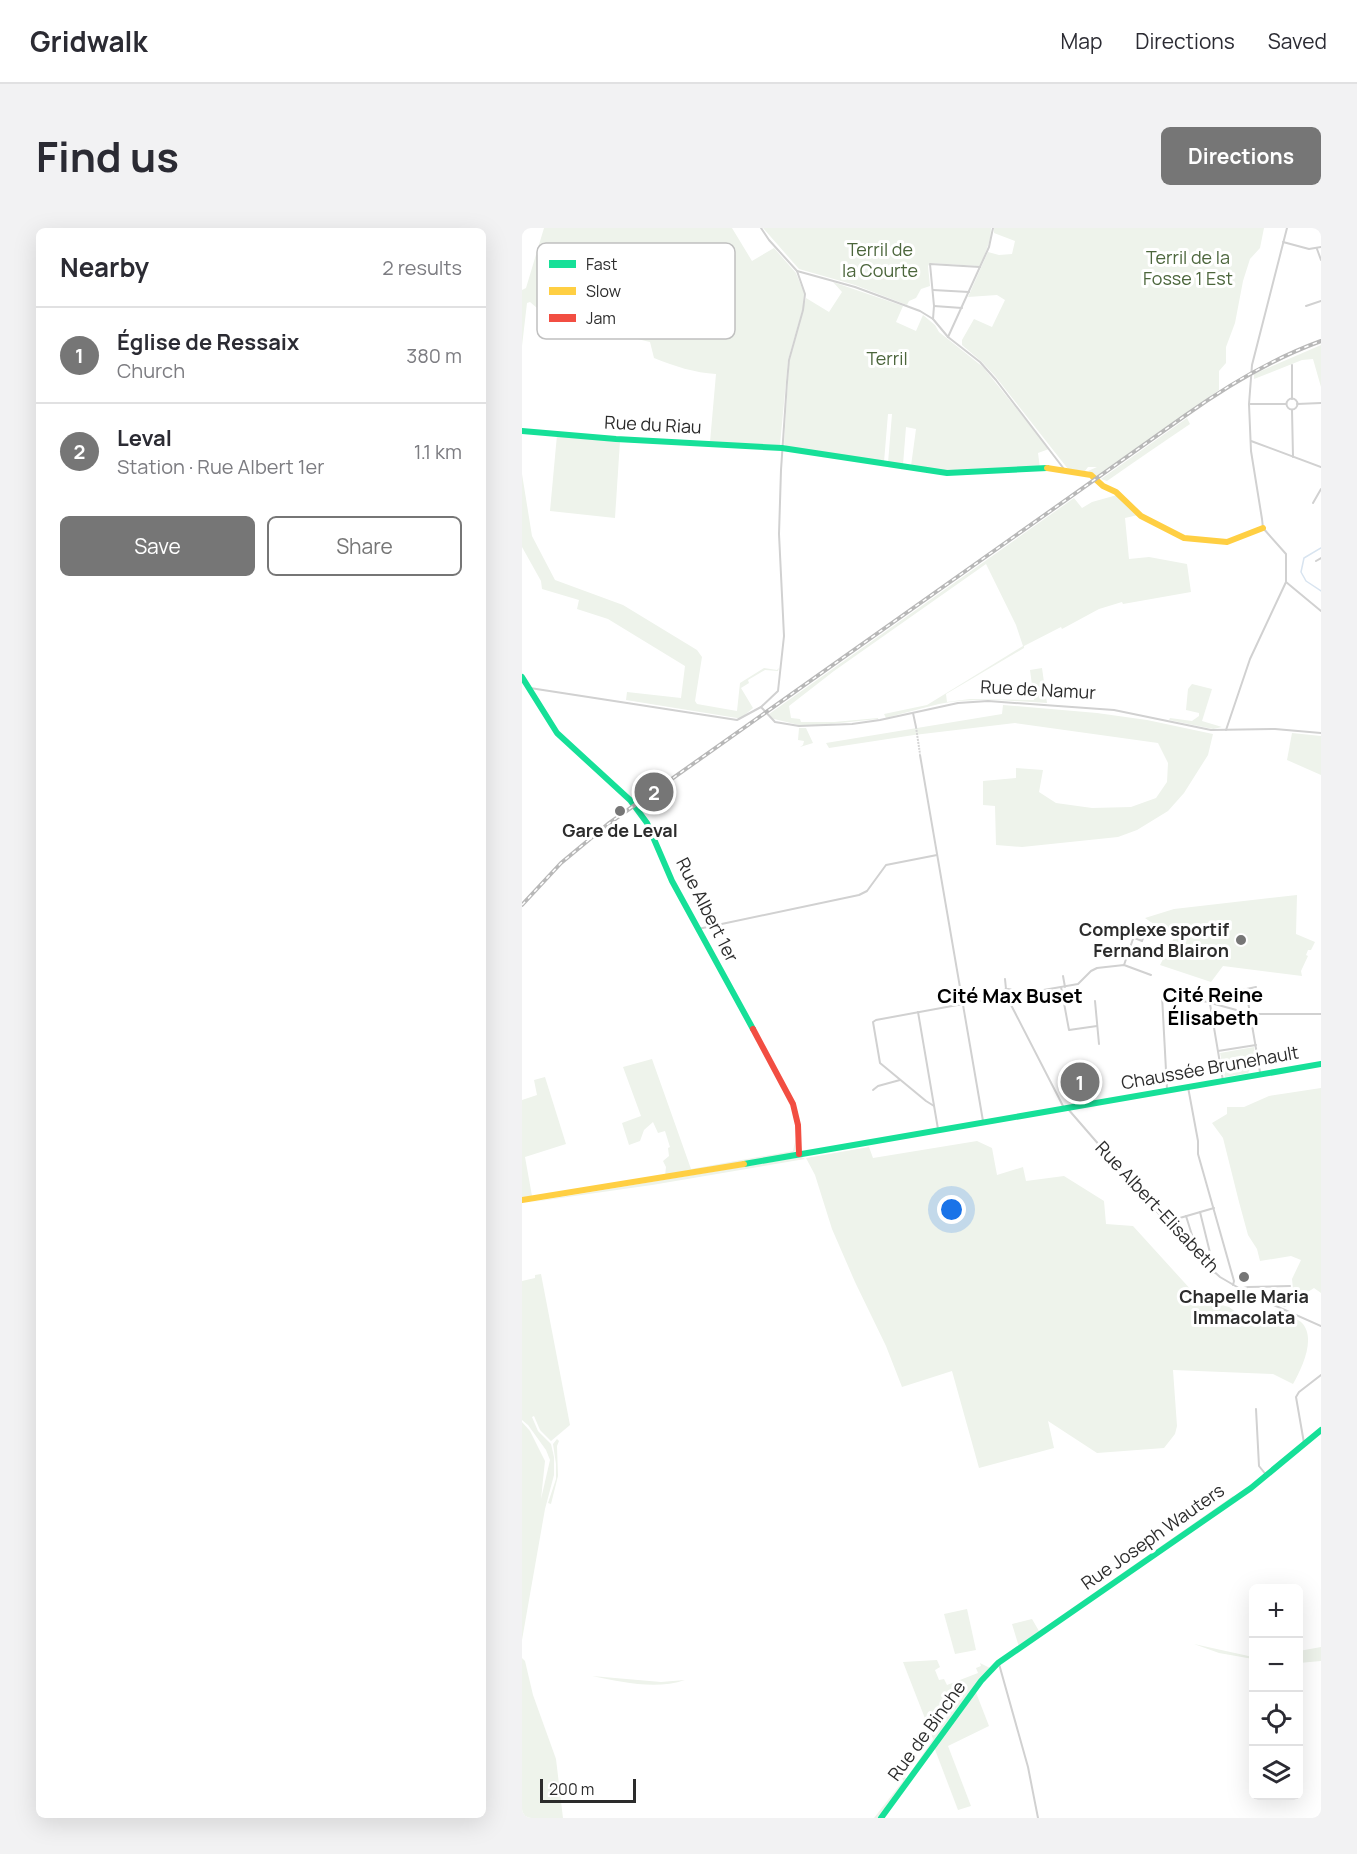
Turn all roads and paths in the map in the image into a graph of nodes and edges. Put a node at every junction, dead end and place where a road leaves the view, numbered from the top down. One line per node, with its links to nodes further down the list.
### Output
1 (761, 228): 9 (street)
2 (993, 228): 8 (street)
3 (1287, 228): 4 (street)
4 (1283, 242): 6 (street); 21 (street)
5 (1321, 247): 6 (street)
6 (1317, 249): 7 (street)
7 (1321, 260)
8 (980, 267): 10 (street); 11 (street)
9 (797, 271): 16 (street); 27 (street)
10 (932, 290): 11 (street); 13 (street)
11 (969, 292): 15 (street)
12 (1321, 302): 14 (street)
13 (934, 306): 15 (street); 16 (street)
14 (1306, 306)
15 (962, 308): 17 (street)
16 (933, 319): 17 (street)
17 (948, 337): 30 (street)
18 (1292, 365): 19 (street)
19 (1292, 399): 22 (street); 23 (street)
20 (1321, 403): 23 (street)
21 (1249, 404): 22 (street); 26 (street)
22 (1286, 404): 24 (street)
23 (1297, 404): 24 (street)
24 (1292, 410): 28 (street)
25 (522, 431): 27 (street, Rue du Riau)
26 (1250, 441): 28 (street); 33 (street)
27 (782, 448): 30 (street, Rue du Riau); 40 (street)
28 (1293, 457): 29 (street)
29 (1321, 467)
30 (1065, 470): 33 (street, Rue du Riau)
31 (1321, 489): 32 (street)
32 (1313, 503)
33 (1263, 528): 36 (street)
34 (1321, 558): 35 (street)
35 (1316, 561)
36 (1286, 582): 37 (street); 43 (street)
37 (1321, 611)
38 (522, 676): 39 (street, Rue Albert 1er)
39 (525, 687): 40 (street); 47 (street, Rue Albert 1er)
40 (761, 706): 41 (street, Rue de Namur)
41 (913, 713): 42 (street); 43 (street, Rue de Namur)
42 (916, 727)
43 (1226, 729): 44 (street, Rue de Namur)
44 (1321, 733)
45 (920, 755): 46 (street)
46 (937, 855): 47 (street); 65 (street)
47 (698, 929): 84 (street, Rue Albert 1er)
48 (1115, 930): 50 (street)
49 (1146, 930): 50 (street)
50 (1133, 938): 51 (street)
51 (1124, 965): 52 (street); 55 (street)
52 (1151, 975)
53 (1063, 976): 55 (street)
54 (1005, 979): 57 (street)
55 (1063, 987): 60 (street); 69 (street)
56 (1256, 987): 58 (street)
57 (1006, 989): 60 (street); 61 (street)
58 (1246, 990): 59 (street); 67 (street)
59 (1237, 991)
60 (1015, 995): 64 (street)
61 (1001, 997): 64 (street); 65 (street)
62 (1095, 1001): 69 (street)
63 (1210, 1002): 67 (street); 72 (street); 79 (street)
64 (1010, 1003): 81 (street, Rue Albert-Elisabeth)
65 (963, 1004): 66 (street); 82 (street)
66 (918, 1012): 75 (street); 80 (street)
67 (1251, 1014): 68 (street); 71 (street)
68 (1321, 1014)
69 (1097, 1026): 70 (street)
70 (1099, 1044)
71 (1256, 1045): 72 (street); 74 (street)
72 (1218, 1051): 76 (street)
73 (1321, 1064): 74 (street, Chaussée Brunehault)
74 (1261, 1074): 76 (street, Chaussée Brunehault)
75 (900, 1080): 78 (street); 80 (street)
76 (1223, 1081): 77 (street, Chaussée Brunehault)
77 (1188, 1087): 79 (street, Chaussée Brunehault); 86 (street)
78 (873, 1090)
79 (1167, 1090): 81 (street, Chaussée Brunehault)
80 (934, 1106): 83 (street)
81 (1066, 1108): 82 (street, Chaussée Brunehault); 89 (street, Rue Albert-Elisabeth)
82 (983, 1122): 83 (street, Chaussée Brunehault)
83 (938, 1130): 84 (street, Chaussée Brunehault)
84 (800, 1154): 85 (street, Chaussée Brunehault)
85 (522, 1200)
86 (1214, 1208): 87 (street); 92 (street)
87 (1200, 1212): 88 (street); 91 (street)
88 (1186, 1216): 89 (street); 90 (street)
89 (1166, 1222): 90 (street, Rue Albert-Elisabeth)
90 (1195, 1254): 91 (street, Rue Albert-Elisabeth)
91 (1215, 1273): 92 (street, Rue Albert-Elisabeth)
92 (1233, 1285): 94 (street, Rue Albert-Elisabeth)
93 (1290, 1286): 94 (street)
94 (1239, 1289): 95 (street, Rue Albert-Elisabeth)
95 (1321, 1326)
96 (1321, 1375): 99 (street)
97 (1256, 1409): 100 (street)
98 (1321, 1430): 99 (street, Rue Joseph Wauters)
99 (1304, 1444): 100 (street, Rue Joseph Wauters)
100 (1267, 1476): 101 (street, Rue Joseph Wauters)
101 (998, 1663): 102 (street, Rue de Binche); 103 (street)
102 (881, 1818)
103 (1038, 1818)

